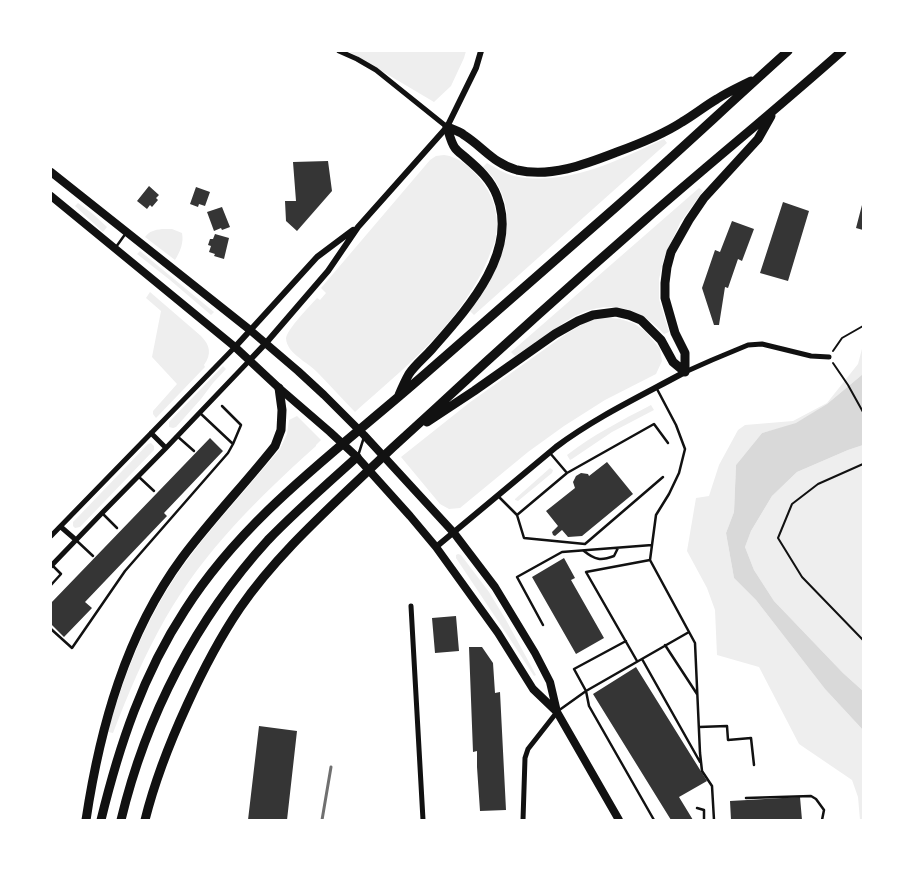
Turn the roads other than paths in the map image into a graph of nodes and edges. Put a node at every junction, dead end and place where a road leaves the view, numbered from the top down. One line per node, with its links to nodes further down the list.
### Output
1 (339, 51): 7 (street)
2 (481, 51): 7 (street)
3 (788, 51): 5 (highway)
4 (842, 51): 6 (highway)
5 (762, 75): 7 (highway); 21 (highway)
6 (774, 110): 18 (highway); 26 (highway)
7 (447, 127): 10 (street); 21 (highway)
8 (51, 172): 11 (main road)
9 (51, 196): 12 (main road)
10 (358, 226): 13 (street); 14 (street)
11 (127, 232): 12 (lane); 13 (main road)
12 (115, 248): 15 (main road)
13 (250, 330): 14 (main road); 15 (street)
14 (266, 343): 17 (street); 25 (main road)
15 (235, 347): 17 (main road); 24 (street)
16 (829, 357): 18 (street)
17 (249, 361): 19 (main road); 23 (street)
18 (685, 372): 20 (street); 26 (highway)
19 (279, 388): 33 (main road); 70 (highway)
20 (656, 388): 32 (street); 46 (lane)
21 (397, 398): 71 (highway)
22 (222, 406): 29 (lane)
23 (200, 413): 27 (street); 29 (lane)
24 (151, 433): 30 (street); 41 (street)
25 (364, 435): 33 (lane); 43 (main road)
26 (406, 435): 73 (highway)
27 (177, 436): 30 (street); 31 (lane)
28 (668, 443): 34 (lane)
29 (234, 444): 56 (lane)
30 (166, 448): 35 (street)
31 (194, 451)
32 (550, 452): 34 (lane); 38 (street)
33 (357, 457): 47 (main road); 72 (highway)
34 (567, 473): 40 (lane)
35 (138, 476): 37 (lane); 39 (street)
36 (663, 477): 40 (lane)
37 (154, 492)
38 (498, 496): 40 (lane); 43 (street)
39 (102, 513): 42 (lane); 45 (street)
40 (517, 515)
41 (61, 526): 44 (street); 45 (street)
42 (117, 528)
43 (454, 533): 47 (street); 64 (main road)
44 (51, 536)
45 (76, 540): 50 (lane); 52 (street)
46 (652, 545): 48 (lane); 51 (lane)
47 (436, 547): 64 (main road)
48 (618, 548): 49 (lane); 49 (lane)
49 (584, 551): 55 (lane)
50 (93, 556)
51 (650, 560): 57 (lane); 58 (lane)
52 (52, 566): 53 (lane)
53 (51, 585)
54 (411, 606): 74 (street)
55 (543, 625)
56 (51, 629)
57 (689, 632): 59 (lane); 63 (lane)
58 (626, 641): 61 (lane); 62 (lane)
59 (665, 645): 60 (lane); 63 (lane)
60 (642, 659): 61 (lane); 66 (lane)
61 (637, 661): 62 (lane)
62 (586, 690): 64 (lane); 77 (lane)
63 (698, 695): 65 (lane)
64 (558, 712): 75 (street); 76 (main road)
65 (699, 727): 66 (lane); 67 (lane)
66 (702, 764): 79 (lane)
67 (754, 765)
68 (746, 798): 80 (lane)
69 (697, 808): 78 (lane)
70 (86, 820)
71 (101, 820)
72 (121, 820)
73 (145, 820)
74 (423, 820)
75 (523, 820)
76 (619, 820)
77 (654, 820)
78 (704, 820)
79 (714, 820)
80 (822, 820)

